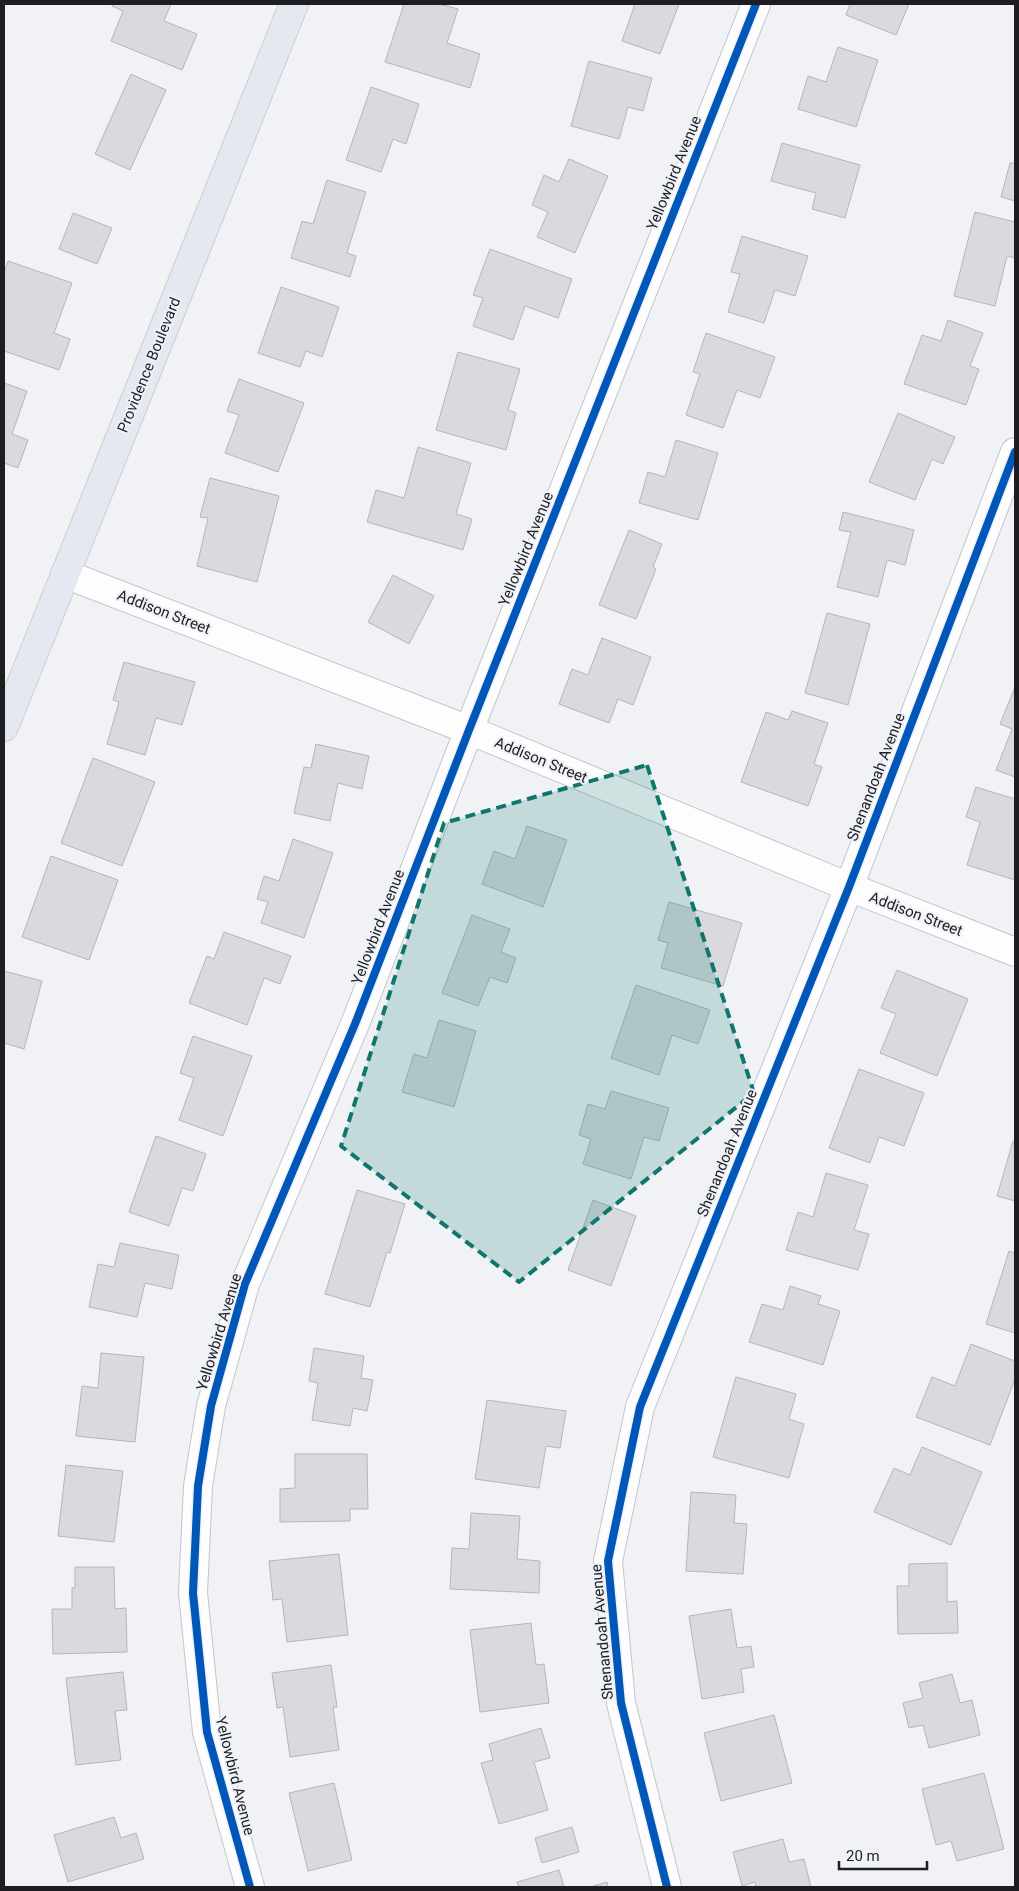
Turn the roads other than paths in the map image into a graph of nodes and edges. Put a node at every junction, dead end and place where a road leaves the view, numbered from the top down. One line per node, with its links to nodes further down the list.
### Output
1 (294, 4): 4 (main road, Providence Boulevard)
2 (756, 4): 6 (street, Yellowbird Avenue)
3 (1015, 452): 7 (street, Shenandoah Avenue)
4 (65, 574): 5 (main road, Providence Boulevard); 6 (street, Addison Street)
5 (4, 727)
6 (469, 730): 7 (street, Addison Street); 9 (street, Yellowbird Avenue)
7 (849, 888): 8 (street, Addison Street); 10 (street, Shenandoah Avenue)
8 (1015, 952)
9 (250, 1887)
10 (667, 1887)

